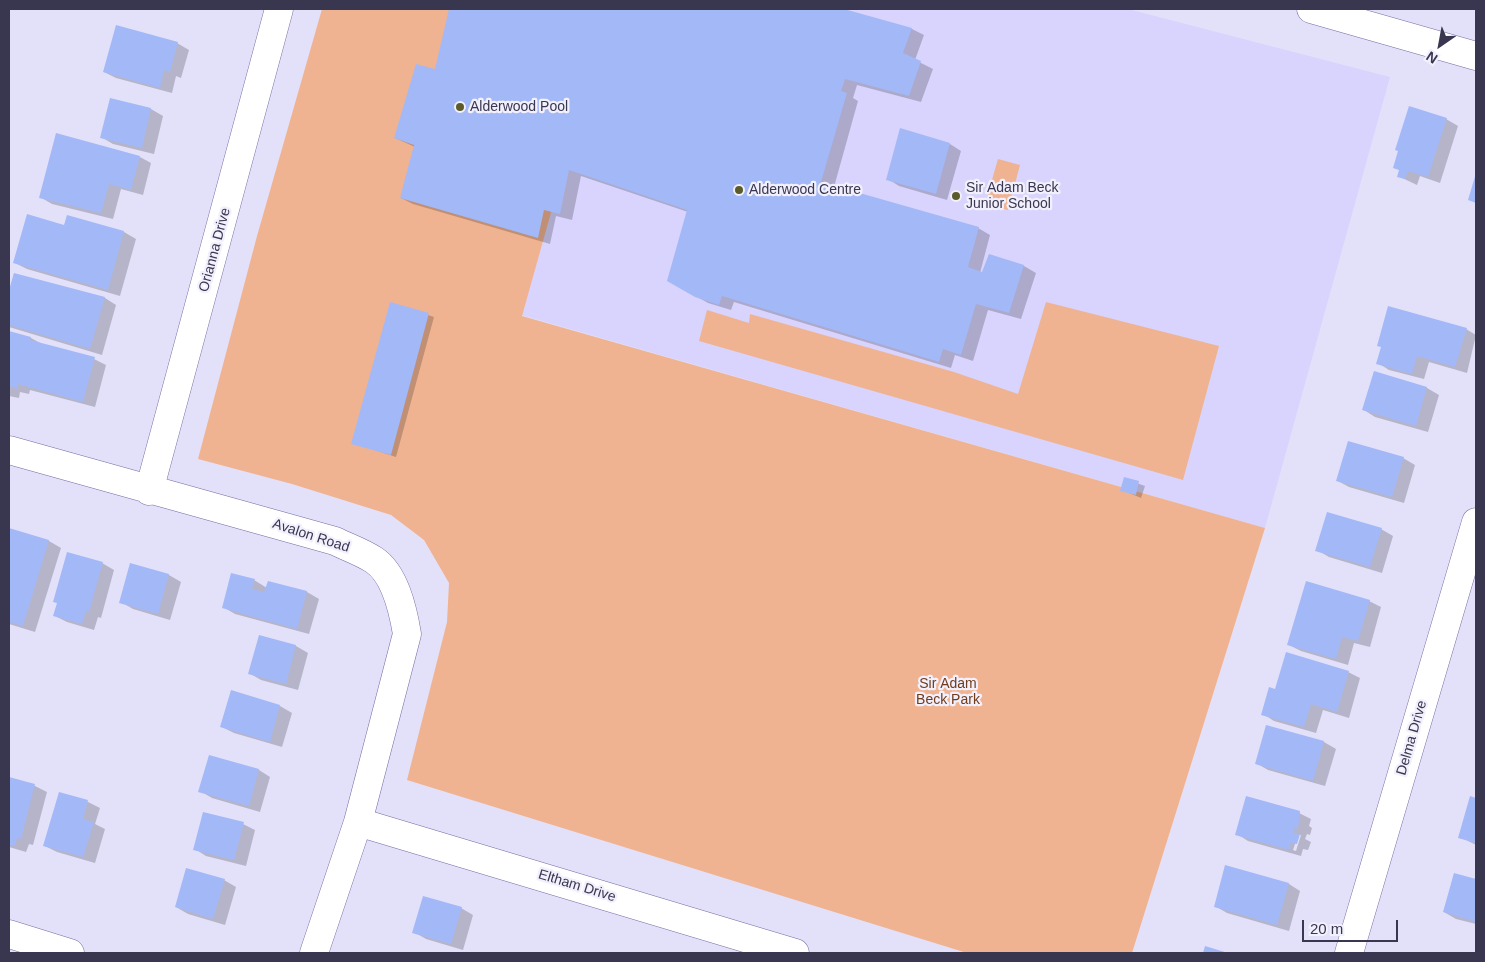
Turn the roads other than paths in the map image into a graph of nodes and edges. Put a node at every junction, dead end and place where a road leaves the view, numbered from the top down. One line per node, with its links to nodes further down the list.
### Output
1 (279, 9): 5 (street, Orianna Drive)
2 (1310, 9): 3 (street)
3 (1476, 56)
4 (9, 450): 5 (street, Avalon Road)
5 (149, 491): 7 (street, Avalon Road)
6 (1476, 522): 12 (street, Delma Drive)
7 (358, 822): 10 (street, Avalon Road); 11 (street, Eltham Drive)
8 (9, 934): 9 (street)
9 (70, 953)
10 (314, 953)
11 (790, 953)
12 (1349, 953)

